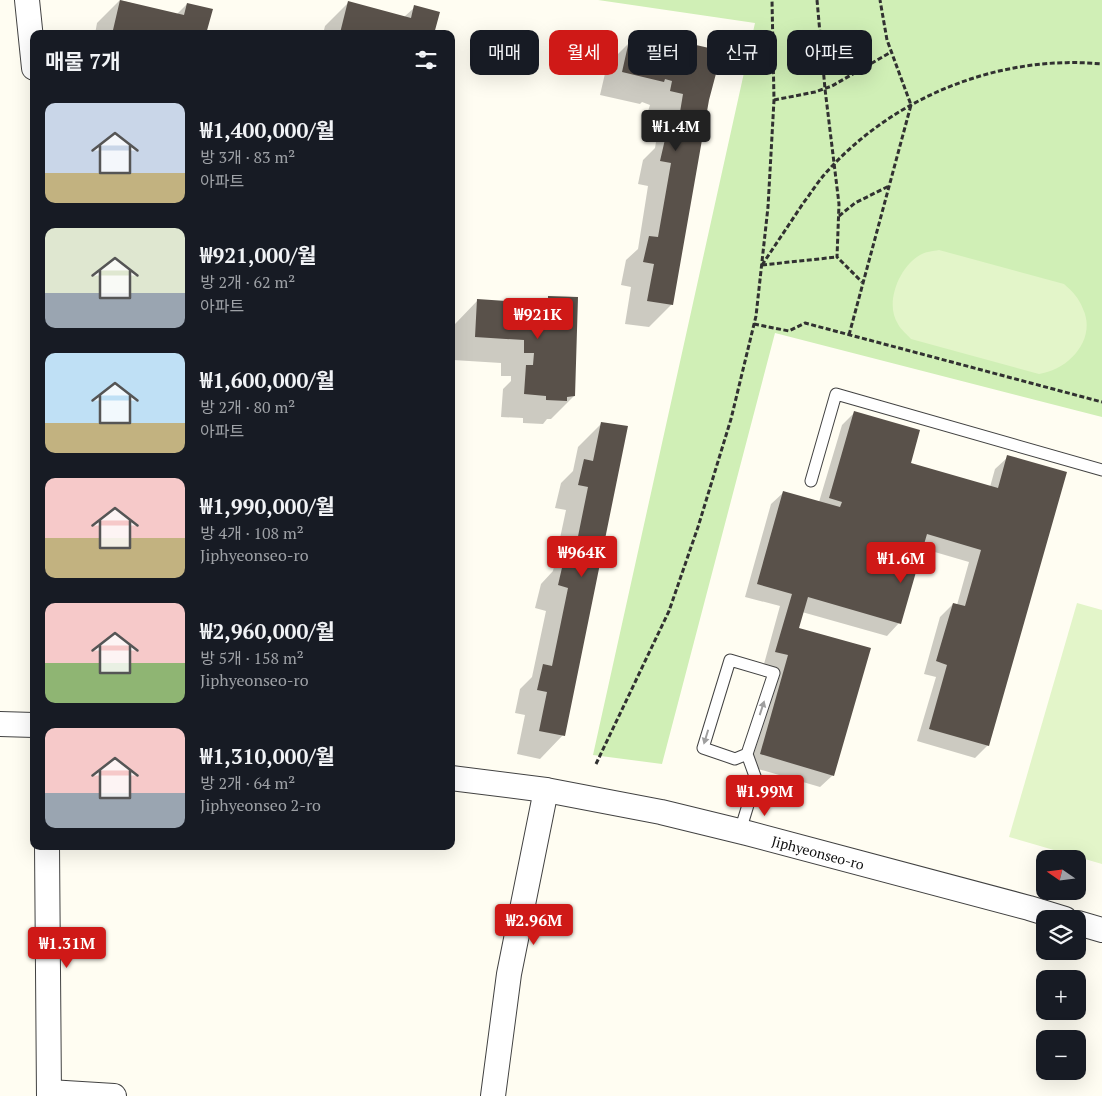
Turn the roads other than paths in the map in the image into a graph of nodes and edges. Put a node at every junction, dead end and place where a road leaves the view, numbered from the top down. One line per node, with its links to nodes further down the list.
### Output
1 (28, 0): 2 (street)
2 (31, 30)
3 (1102, 470): 4 (lane)
4 (811, 481)
5 (0, 724): 6 (street)
6 (30, 725)
7 (747, 754): 7 (lane, one-way to 7); 10 (lane)
8 (455, 779): 9 (street, Jiphyeonseo-ro)
9 (546, 790): 10 (street, Jiphyeonseo-ro); 17 (street)
10 (740, 831): 12 (street, Jiphyeonseo-ro)
11 (47, 850): 15 (street)
12 (1036, 910)
13 (1086, 925): 14 (street)
14 (1102, 930)
15 (49, 1094): 16 (street)
16 (114, 1096)
17 (493, 1096)

